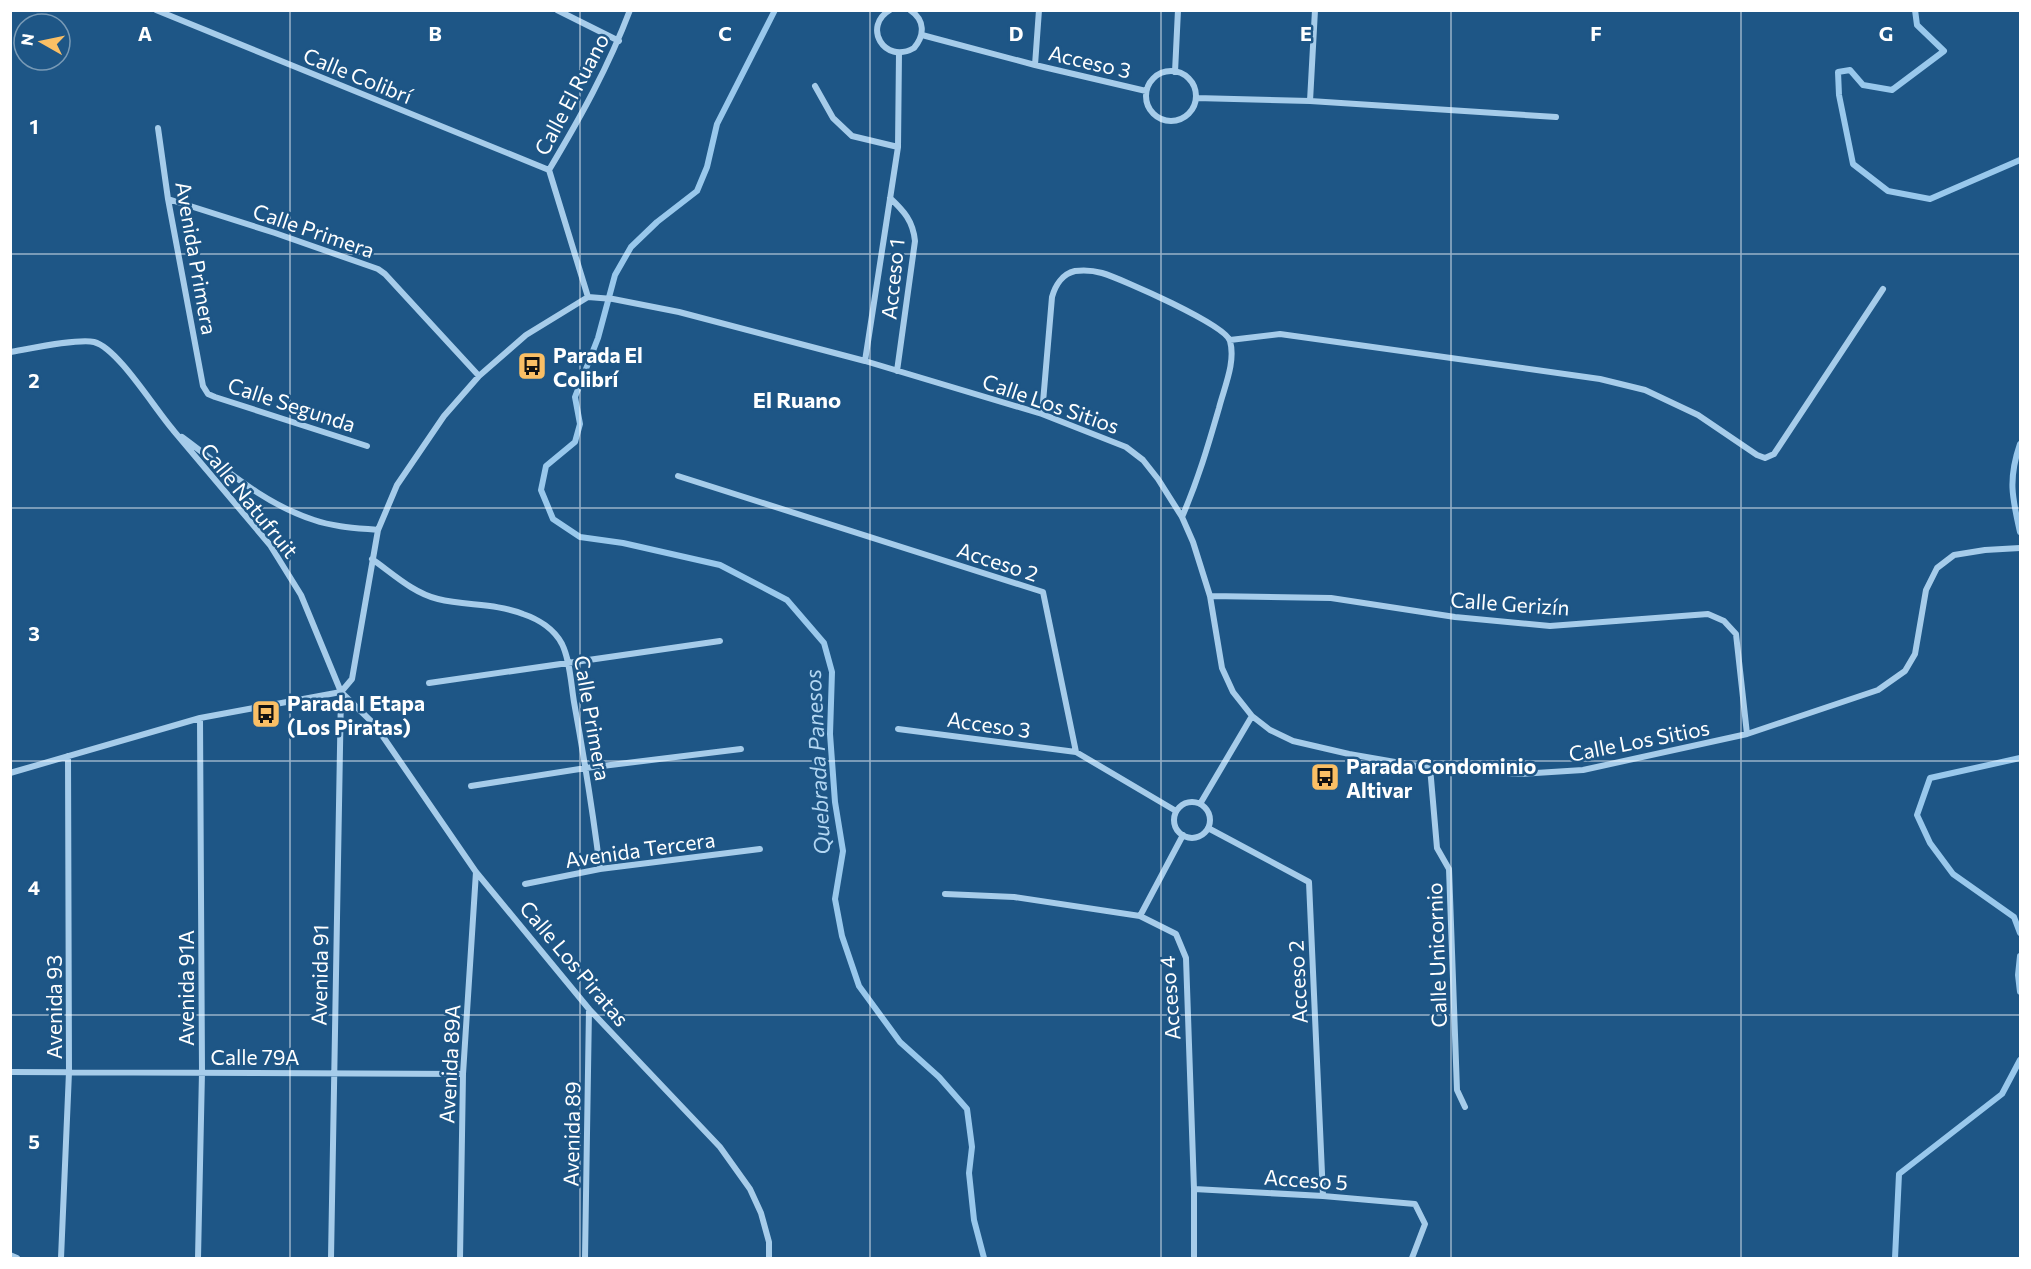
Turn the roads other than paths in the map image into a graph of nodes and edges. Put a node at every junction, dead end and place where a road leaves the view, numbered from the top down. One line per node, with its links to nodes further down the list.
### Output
1 (156, 10): 21 (street, Calle Colibrí)
2 (557, 10): 10 (street)
3 (630, 10): 10 (street, Calle El Ruano)
4 (890, 10): 11 (street)
5 (910, 10): 9 (street)
6 (1039, 10): 12 (street)
7 (1178, 10): 13 (street)
8 (1315, 10): 17 (street)
9 (922, 35): 11 (street); 12 (street, Acceso 3)
10 (619, 41): 21 (street, Calle El Ruano)
11 (899, 53): 20 (street, Acceso 1)
12 (1035, 65): 15 (street, Acceso 3)
13 (1175, 72): 15 (street); 16 (street)
14 (815, 86): 20 (street)
15 (1146, 91): 16 (street)
16 (1196, 98): 17 (street)
17 (1310, 101): 18 (street)
18 (1556, 117)
19 (158, 128): 23 (street, Avenida Primera)
20 (898, 147): 22 (street, Acceso 1)
21 (549, 170): 25 (street, Calle El Ruano)
22 (890, 198): 28 (street, Acceso 1); 29 (street, Acceso 1)
23 (168, 199): 30 (street, Calle Primera); 31 (street, Avenida Primera)
24 (1883, 289): 26 (street)
25 (588, 297): 28 (street, Calle Los Sitios); 30 (street)
26 (1230, 340): 32 (street); 36 (street)
27 (10, 352): 33 (street)
28 (866, 362): 29 (street, Calle Los Sitios)
29 (897, 371): 32 (street, Calle Los Sitios)
30 (479, 376): 37 (street)
31 (208, 393): 34 (street, Calle Segunda)
32 (1042, 414): 36 (street, Calle Los Sitios)
33 (173, 430): 37 (street); 44 (street, Calle Natufruit)
34 (367, 446)
35 (678, 476): 50 (street, Acceso 2)
36 (1182, 517): 40 (street, Calle Los Sitios)
37 (378, 530): 39 (street)
38 (2020, 548): 48 (street, Calle Los Sitios)
39 (372, 559): 42 (street, Calle Primera); 44 (street)
40 (1210, 596): 45 (street, Calle Los Sitios); 48 (street, Calle Gerizín)
41 (720, 642): 42 (street)
42 (567, 663): 43 (street); 53 (street, Calle Primera)
43 (429, 683)
44 (341, 692): 46 (street); 62 (street, Calle Los Piratas); 70 (street, Avenida 91)
45 (1252, 716): 52 (street, Calle Los Sitios); 56 (street)
46 (200, 718): 51 (street); 69 (street, Avenida 91A)
47 (898, 729): 50 (street, Acceso 3)
48 (1747, 734): 52 (street, Calle Los Sitios)
49 (741, 749): 53 (street)
50 (1076, 752): 57 (street)
51 (68, 756): 54 (street); 68 (street, Avenida 93)
52 (1430, 767): 72 (street, Calle Unicornio)
53 (586, 768): 55 (street); 61 (street, Calle Primera)
54 (10, 773)
55 (471, 786)
56 (1200, 804): 57 (street); 58 (street)
57 (1176, 811): 59 (street)
58 (1208, 828): 59 (street); 74 (street, Acceso 2)
59 (1183, 835): 65 (street)
60 (760, 849): 61 (street, Avenida Tercera)
61 (600, 869): 63 (street, Avenida Tercera)
62 (476, 872): 66 (street, Calle Los Piratas); 71 (street, Avenida 89A)
63 (525, 884)
64 (945, 894): 65 (street, Acceso 4)
65 (1140, 916): 73 (street, Acceso 4)
66 (590, 1009): 81 (street, Avenida 89); 82 (street, Calle Los Piratas)
67 (10, 1072): 68 (street, Calle 79A)
68 (69, 1072): 69 (street, Calle 79A); 77 (street, Avenida 93)
69 (202, 1072): 70 (street, Calle 79A); 78 (street, Avenida 91A)
70 (333, 1073): 71 (street, Calle 79A); 79 (street, Avenida 91)
71 (463, 1074): 80 (street, Avenida 89A)
72 (1465, 1107)
73 (1194, 1189): 74 (street, Acceso 5); 83 (street, Acceso 4)
74 (1323, 1196): 84 (street, Acceso 5)
75 (10, 1255): 76 (street)
76 (17, 1258)
77 (61, 1258)
78 (198, 1258)
79 (331, 1258)
80 (460, 1258)
81 (585, 1258)
82 (769, 1258)
83 (1194, 1258)
84 (1412, 1258)

